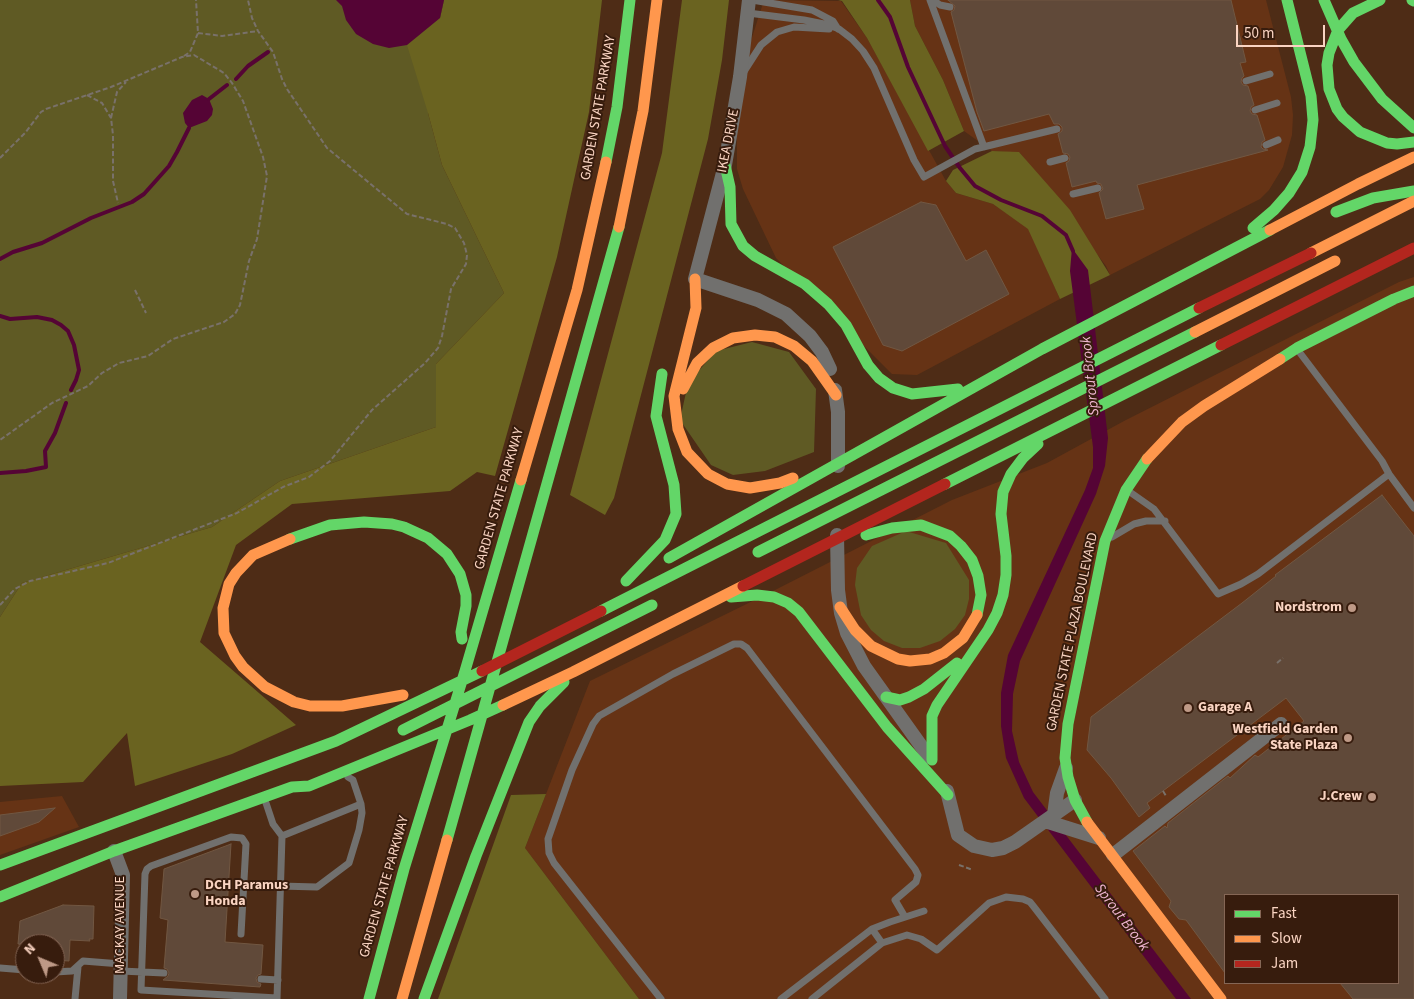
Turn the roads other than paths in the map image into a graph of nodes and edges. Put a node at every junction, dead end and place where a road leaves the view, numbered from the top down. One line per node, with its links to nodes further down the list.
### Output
1 (630, 0): 59 (main road, GARDEN STATE PARKWAY)
2 (657, 0): 101 (main road)
3 (932, 0): 8 (lane); 20 (lane)
4 (1287, 0): 34 (main road)
5 (1380, 0): 18 (main road)
6 (750, 4): 9 (lane); 9 (lane); 11 (street, IKEA DRIVE)
7 (1326, 4): 15 (main road)
8 (950, 7)
9 (839, 29): 11 (lane); 20 (lane)
10 (1270, 74): 12 (lane)
11 (740, 77): 24 (street, IKEA DRIVE)
12 (1246, 81)
13 (1277, 103): 14 (lane)
14 (1255, 110)
15 (1414, 128)
16 (1057, 129): 20 (lane)
17 (1278, 140): 19 (lane)
18 (1414, 142)
19 (1266, 145)
20 (984, 148)
21 (1414, 157): 34 (main road)
22 (1065, 158): 23 (lane)
23 (1050, 162)
24 (725, 166): 33 (street, IKEA DRIVE); 40 (main road)
25 (1098, 188): 27 (lane)
26 (1414, 191): 29 (main road)
27 (1073, 194)
28 (1414, 201): 45 (main road)
29 (1323, 219)
30 (1414, 248): 37 (main road)
31 (1342, 257): 53 (main road)
32 (1414, 260): 37 (main road)
33 (695, 279): 36 (main road); 41 (street); 43 (main road)
34 (1156, 290): 40 (main road)
35 (1414, 291): 38 (main road, GARDEN STATE PLAZA BOULEVARD)
36 (686, 295)
37 (1317, 298): 44 (main road)
38 (1297, 348): 47 (lane); 48 (main road, GARDEN STATE PLAZA BOULEVARD)
39 (665, 364): 46 (main road)
40 (970, 388): 46 (main road)
41 (836, 395): 43 (main road); 56 (street)
42 (994, 399): 45 (main road)
43 (676, 418): 46 (main road)
44 (1057, 428): 52 (main road); 58 (main road)
45 (954, 432): 64 (main road)
46 (857, 453)
47 (1388, 474): 49 (lane); 50 (lane)
48 (1126, 490): 50 (lane); 51 (main road, GARDEN STATE PLAZA BOULEVARD)
49 (1414, 508)
50 (1165, 521): 51 (lane)
51 (1105, 541): 66 (main road, GARDEN STATE PLAZA BOULEVARD)
52 (819, 547): 54 (main road); 56 (main road)
53 (749, 557)
54 (722, 598): 60 (main road); 70 (main road)
55 (660, 601): 63 (main road)
56 (840, 606): 61 (street)
57 (514, 639): 59 (main road)
58 (974, 650): 61 (main road); 65 (main road)
59 (460, 670): 64 (main road); 100 (main road, GARDEN STATE PARKWAY)
60 (574, 672): 67 (main road); 102 (main road)
61 (886, 697): 65 (street)
62 (1281, 724): 78 (street)
63 (396, 733)
64 (288, 758): 79 (main road)
65 (932, 760): 70 (street)
66 (1066, 768): 72 (main road, GARDEN STATE PLAZA BOULEVARD); 74 (street)
67 (342, 773): 69 (main road); 73 (lane)
68 (303, 775): 69 (main road)
69 (292, 787): 71 (main road)
70 (948, 794): 74 (street)
71 (264, 797): 75 (lane); 77 (main road)
72 (1075, 800): 74 (street); 76 (main road, GARDEN STATE PLAZA BOULEVARD)
73 (361, 804): 75 (lane); 81 (lane)
74 (1050, 818): 76 (street)
75 (282, 836): 81 (lane)
76 (1100, 839): 78 (main road, GARDEN STATE PLAZA BOULEVARD)
77 (114, 851): 82 (main road); 90 (street, MACKAY AVENUE)
78 (1112, 855): 107 (main road, GARDEN STATE PLAZA BOULEVARD)
79 (0, 865)
80 (243, 885): 81 (lane); 86 (lane); 93 (lane)
81 (282, 886): 96 (lane)
82 (0, 897)
83 (924, 912): 84 (lane)
84 (905, 917): 85 (lane); 103 (lane)
85 (872, 929): 87 (lane); 104 (lane)
86 (241, 934)
87 (882, 943): 105 (lane); 106 (lane)
88 (78, 966): 90 (lane); 92 (lane); 98 (lane)
89 (0, 968): 91 (lane)
90 (121, 968): 93 (lane); 99 (street, MACKAY AVENUE)
91 (15, 969)
92 (65, 971)
93 (141, 971): 94 (lane); 97 (lane)
94 (164, 973)
95 (261, 979): 96 (lane)
96 (278, 980): 97 (lane)
97 (277, 998)
98 (75, 999)
99 (120, 999)
100 (369, 999)
101 (402, 999)
102 (424, 999)
103 (661, 999)
104 (781, 999)
105 (812, 999)
106 (1104, 999)
107 (1221, 999)

